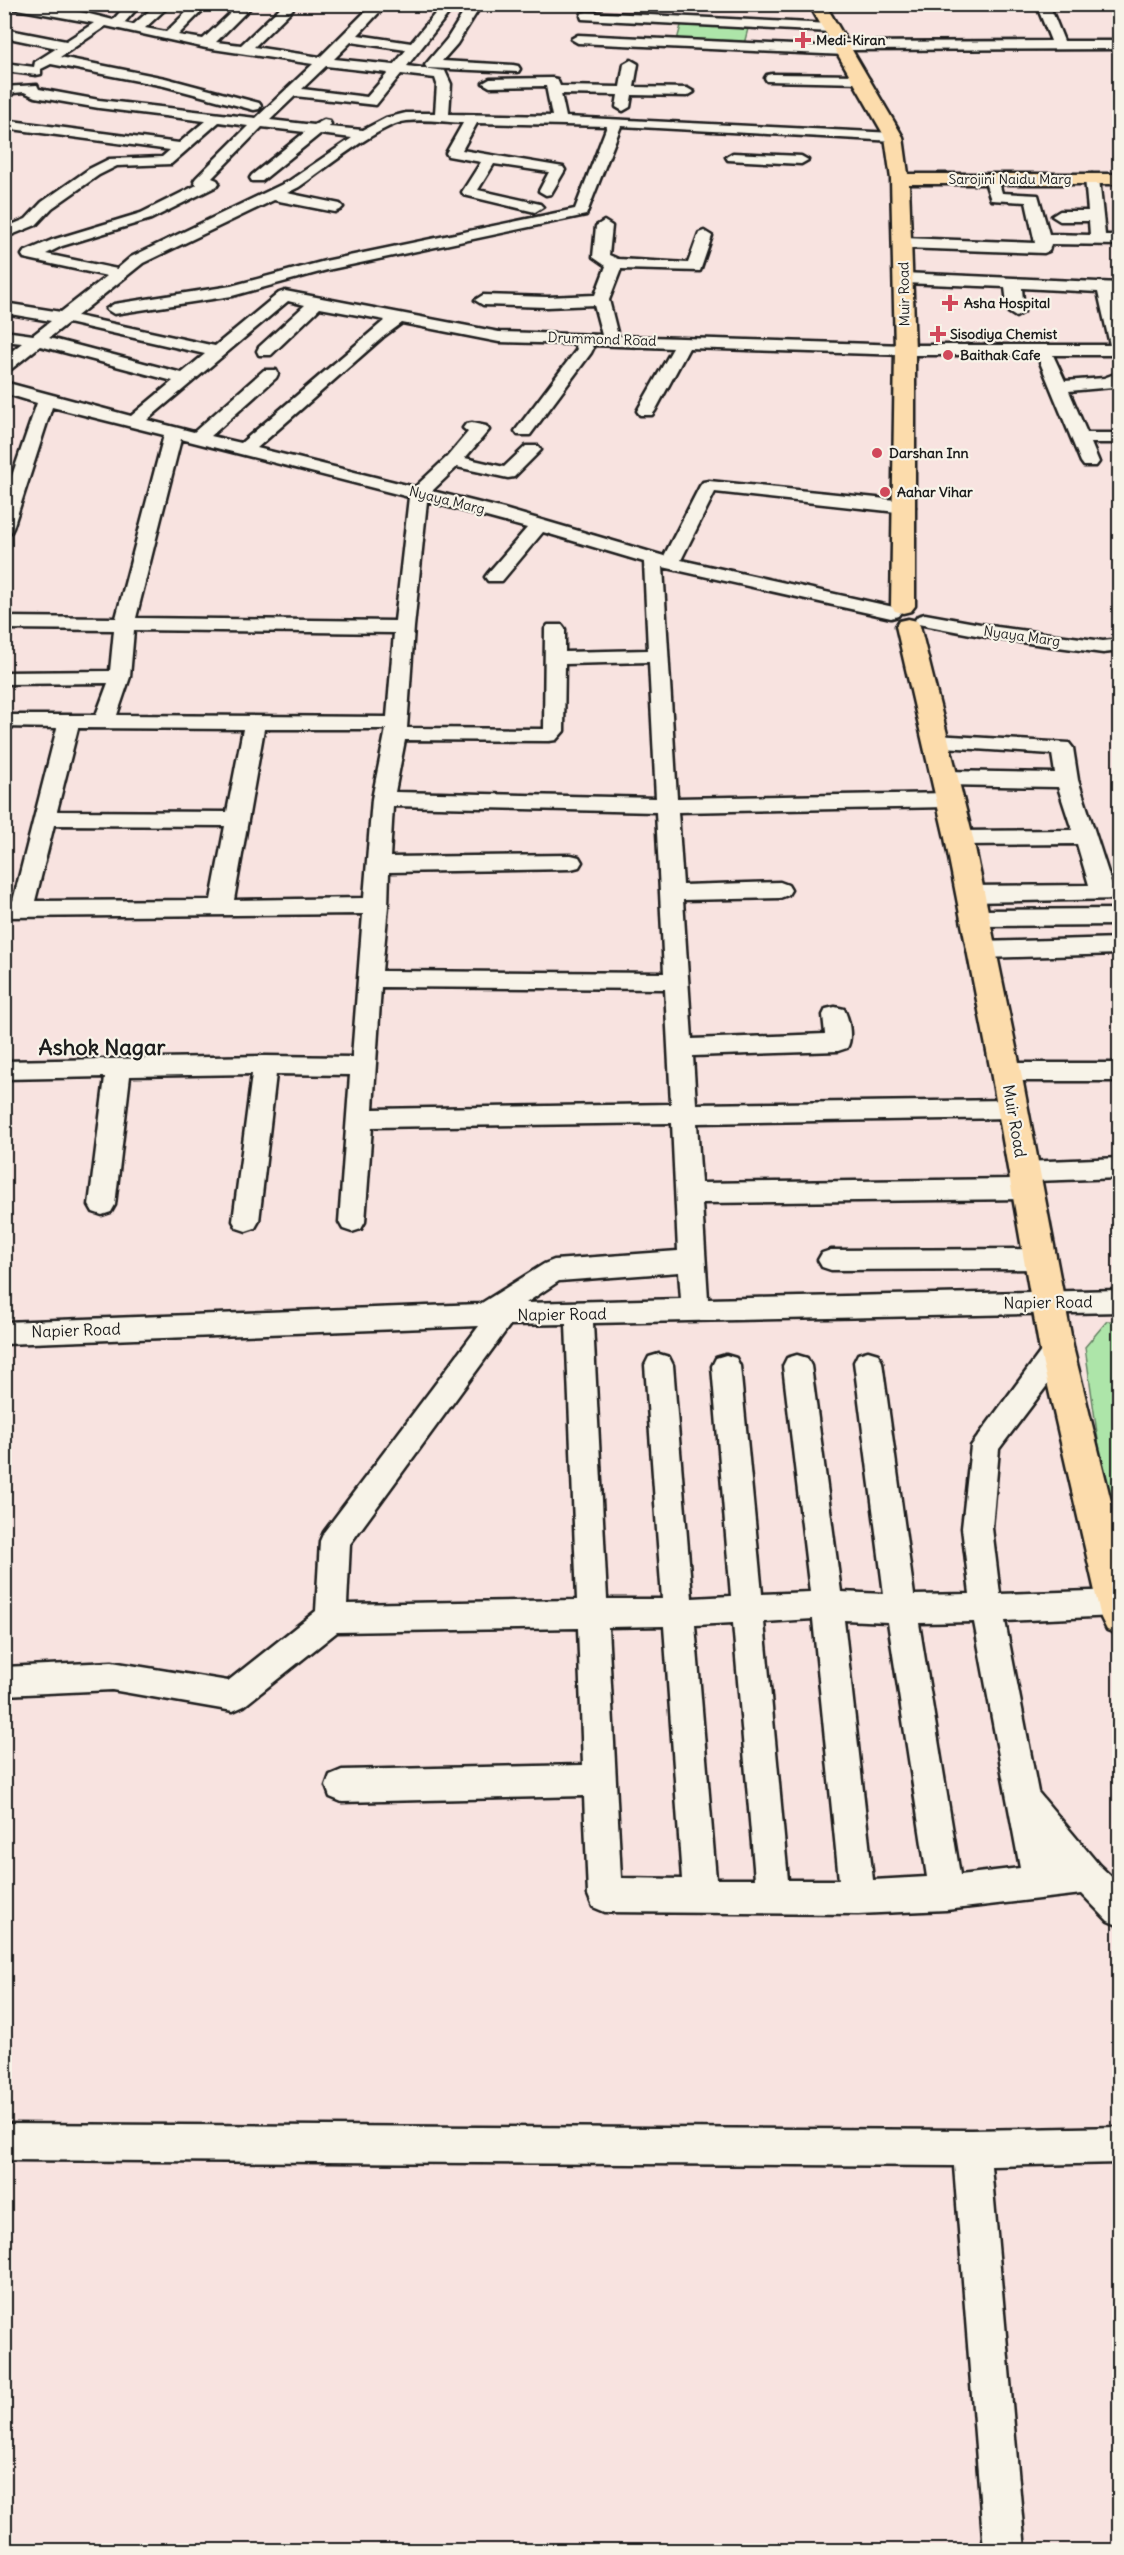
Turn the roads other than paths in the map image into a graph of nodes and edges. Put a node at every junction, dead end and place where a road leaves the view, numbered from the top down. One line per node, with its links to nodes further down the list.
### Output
1 (11, 4): 14 (street)
2 (92, 4): 17 (street)
3 (135, 4): 19 (street)
4 (165, 4): 24 (street)
5 (203, 4): 26 (street)
6 (248, 4): 31 (street)
7 (292, 4): 38 (street)
8 (363, 4): 41 (street)
9 (381, 4): 20 (street)
10 (450, 4): 36 (street)
11 (476, 4): 48 (street)
12 (817, 4): 23 (main road, Muir Road)
13 (1042, 4): 32 (street)
14 (39, 7): 17 (street)
15 (612, 11): 16 (street); 18 (street); 29 (street)
16 (675, 11): 21 (street); 30 (street)
17 (84, 16): 19 (street)
18 (587, 16)
19 (110, 23): 24 (street); 34 (street)
20 (363, 23): 22 (street); 27 (street)
21 (755, 25): 23 (street); 35 (street)
22 (384, 26)
23 (831, 28): 37 (main road, Muir Road)
24 (135, 30): 26 (street)
25 (4, 33): 34 (street)
26 (169, 36): 31 (street)
27 (350, 38): 36 (street); 42 (street)
28 (579, 39): 29 (street)
29 (601, 41): 30 (street)
30 (669, 43): 35 (street)
31 (206, 44): 38 (street)
32 (1059, 45): 33 (street); 37 (street)
33 (1119, 45)
34 (69, 46): 40 (street)
35 (751, 47): 37 (street)
36 (416, 48): 45 (street)
37 (844, 48): 51 (main road, Muir Road)
38 (244, 51): 41 (street)
39 (509, 54): 48 (street)
40 (48, 59): 46 (street); 64 (street)
41 (306, 59): 42 (street); 47 (street)
42 (324, 62): 45 (street); 56 (street)
43 (631, 64): 55 (street)
44 (4, 67): 46 (street)
45 (397, 70): 59 (street); 60 (street)
46 (36, 71): 53 (street)
47 (288, 75)
48 (515, 76): 52 (street); 54 (street)
49 (688, 76): 57 (street)
50 (772, 78): 51 (street)
51 (862, 79): 72 (main road, Muir Road)
52 (475, 83)
53 (32, 88): 58 (street); 61 (street)
54 (554, 90): 55 (street); 63 (street)
55 (626, 90): 57 (street); 65 (street)
56 (292, 92): 59 (street); 67 (street)
57 (687, 92): 68 (street)
58 (5, 94)
59 (352, 100): 70 (street)
60 (442, 117): 62 (street); 71 (street)
61 (216, 118): 64 (street); 73 (street)
62 (473, 118): 63 (street); 77 (street)
63 (560, 120): 65 (street)
64 (237, 122): 67 (street)
65 (617, 123): 68 (street); 106 (street)
66 (4, 124): 73 (street)
67 (260, 124): 70 (street); 98 (street)
68 (693, 127): 69 (street)
69 (769, 130): 72 (street); 75 (street)
70 (317, 131): 71 (street); 79 (street)
71 (365, 135): 85 (street)
72 (894, 136): 81 (main road, Muir Road)
73 (182, 148): 91 (street)
74 (733, 157): 75 (street)
75 (764, 159): 76 (street); 78 (street)
76 (801, 160)
77 (489, 161): 84 (street); 87 (street)
78 (762, 175)
79 (257, 178)
80 (1092, 178): 82 (main road, Sarojini Naidu Marg); 83 (main road, Sarojini Naidu Marg); 89 (street)
81 (900, 179): 82 (main road, Sarojini Naidu Marg); 96 (main road, Muir Road)
82 (991, 179): 93 (street)
83 (1119, 179)
84 (546, 191)
85 (273, 195): 86 (street); 98 (street)
86 (335, 207)
87 (535, 207)
88 (1060, 216): 89 (street)
89 (1096, 216): 94 (street)
90 (604, 226): 97 (street)
91 (4, 234)
92 (704, 236): 97 (street)
93 (1042, 239): 94 (street); 96 (street)
94 (1098, 239): 95 (street)
95 (1119, 240)
96 (903, 243): 99 (main road, Muir Road)
97 (615, 264): 103 (street)
98 (120, 274): 108 (street)
99 (903, 278): 100 (street); 115 (main road, Muir Road)
100 (1013, 283): 101 (street); 107 (street)
101 (1112, 288): 118 (street)
102 (483, 300): 103 (street)
103 (601, 300): 112 (street)
104 (317, 302): 109 (street, Drummond Road); 117 (street); 119 (street, Drummond Road)
105 (4, 308): 108 (street)
106 (114, 309)
107 (1016, 312)
108 (65, 318): 113 (street); 119 (street)
109 (399, 318): 111 (street, Drummond Road); 137 (street)
110 (4, 336): 113 (street)
111 (582, 338): 112 (street, Drummond Road); 131 (street)
112 (611, 339): 114 (street, Drummond Road)
113 (37, 340): 120 (street); 123 (street)
114 (684, 342): 115 (street, Drummond Road); 127 (street)
115 (905, 350): 116 (street, Drummond Road); 144 (main road, Muir Road)
116 (1043, 350): 118 (street, Drummond Road); 125 (street)
117 (265, 351)
118 (1119, 351)
119 (219, 352): 123 (street, Drummond Road)
120 (4, 366)
121 (270, 374): 134 (street)
122 (1119, 377): 125 (street)
123 (184, 380): 129 (street, Drummond Road)
124 (4, 387): 126 (street, Nyaya Marg)
125 (1059, 387): 135 (street)
126 (46, 400): 128 (street, Nyaya Marg); 133 (street)
127 (646, 411)
128 (102, 414): 129 (street, Nyaya Marg); 133 (street)
129 (134, 422): 132 (street, Nyaya Marg)
130 (472, 428): 139 (street)
131 (524, 431)
132 (174, 432): 134 (street, Nyaya Marg); 151 (street)
133 (35, 435): 142 (street)
134 (198, 438): 137 (street, Nyaya Marg)
135 (1080, 438): 136 (street); 140 (street)
136 (1119, 438)
137 (244, 450): 143 (street, Nyaya Marg)
138 (532, 450): 139 (street)
139 (453, 461): 143 (street)
140 (1090, 462)
141 (4, 467): 142 (street)
142 (25, 467): 146 (street)
143 (419, 493): 145 (street, Nyaya Marg); 152 (street)
144 (906, 507): 147 (street); 149 (main road, Muir Road)
145 (539, 525): 147 (street, Nyaya Marg); 148 (street)
146 (4, 528)
147 (662, 561): 149 (street, Nyaya Marg); 155 (street)
148 (495, 577)
149 (907, 616): 154 (street, Nyaya Marg); 164 (main road, Muir Road)
150 (4, 623): 151 (street)
151 (125, 623): 152 (street); 157 (street)
152 (404, 627): 163 (street)
153 (555, 629): 156 (street)
154 (1119, 645)
155 (658, 656): 156 (street); 168 (street)
156 (557, 658): 163 (street)
157 (120, 677): 158 (street); 161 (street)
158 (4, 678)
159 (69, 720): 160 (street); 161 (street); 169 (street)
160 (4, 721)
161 (105, 722): 162 (street)
162 (254, 724): 163 (street); 170 (street)
163 (397, 729): 167 (street)
164 (935, 741): 165 (street); 166 (main road, Muir Road)
165 (1067, 780): 166 (street); 171 (street)
166 (948, 789): 168 (street); 172 (main road, Muir Road)
167 (383, 799): 168 (street); 174 (street)
168 (667, 805): 176 (street)
169 (45, 818): 170 (street); 180 (street)
170 (238, 819): 181 (street)
171 (1085, 837): 172 (street); 177 (street)
172 (959, 838): 179 (main road, Muir Road)
173 (571, 862): 174 (street)
174 (378, 865): 178 (street)
175 (780, 890): 176 (street)
176 (672, 893): 186 (street)
177 (1115, 893): 179 (street)
178 (377, 906): 181 (street); 185 (street)
179 (972, 906): 182 (street); 184 (main road, Muir Road)
180 (13, 909): 181 (street)
181 (221, 909)
182 (1119, 917)
183 (1119, 946): 184 (street)
184 (981, 950): 193 (main road, Muir Road)
185 (369, 979): 186 (street); 190 (street)
186 (676, 981): 188 (street)
187 (835, 1015): 188 (street)
188 (680, 1048): 196 (street)
189 (265, 1065): 190 (street); 191 (street); 202 (street)
190 (365, 1066): 197 (street)
191 (118, 1069): 192 (street); 201 (street)
192 (4, 1070)
193 (1006, 1072): 194 (street); 195 (main road, Muir Road)
194 (1119, 1072)
195 (1012, 1109): 196 (street); 199 (main road, Muir Road)
196 (685, 1112): 197 (street); 200 (street)
197 (360, 1118): 203 (street)
198 (1119, 1168): 199 (street)
199 (1025, 1180): 200 (street); 206 (main road, Muir Road)
200 (689, 1193): 204 (street)
201 (102, 1204)
202 (246, 1221)
203 (352, 1222)
204 (692, 1260): 209 (street); 211 (street)
205 (831, 1260): 206 (street)
206 (1040, 1260): 208 (main road, Muir Road)
207 (1119, 1301): 208 (street, Napier Road)
208 (1047, 1302): 209 (street, Napier Road); 213 (main road, Muir Road)
209 (695, 1311): 210 (street, Napier Road)
210 (579, 1314): 211 (street, Napier Road); 224 (street)
211 (493, 1315): 212 (street, Napier Road); 225 (street)
212 (4, 1333)
213 (1057, 1351): 220 (street); 222 (main road, Muir Road)
214 (868, 1362): 221 (street)
215 (659, 1365): 223 (street)
216 (726, 1366): 219 (street)
217 (797, 1366): 218 (street)
218 (827, 1605): 219 (street); 221 (street); 235 (street)
219 (748, 1608): 223 (street); 234 (street)
220 (987, 1608): 221 (street); 222 (street); 229 (street)
221 (901, 1609): 232 (street)
222 (1118, 1610)
223 (678, 1612): 224 (street); 233 (street)
224 (593, 1613): 225 (street); 227 (street)
225 (332, 1618): 226 (street)
226 (4, 1681)
227 (599, 1780): 228 (street); 233 (street)
228 (342, 1786)
229 (1024, 1800): 230 (street); 231 (street)
230 (1090, 1880): 231 (street); 236 (street)
231 (1039, 1882): 232 (street)
232 (946, 1893): 235 (street)
233 (700, 1894): 234 (street)
234 (772, 1896): 235 (street)
235 (858, 1897)
236 (1119, 1909)
237 (4, 2142): 239 (street)
238 (1119, 2145): 239 (street)
239 (970, 2148): 240 (street)
240 (1005, 2550)

